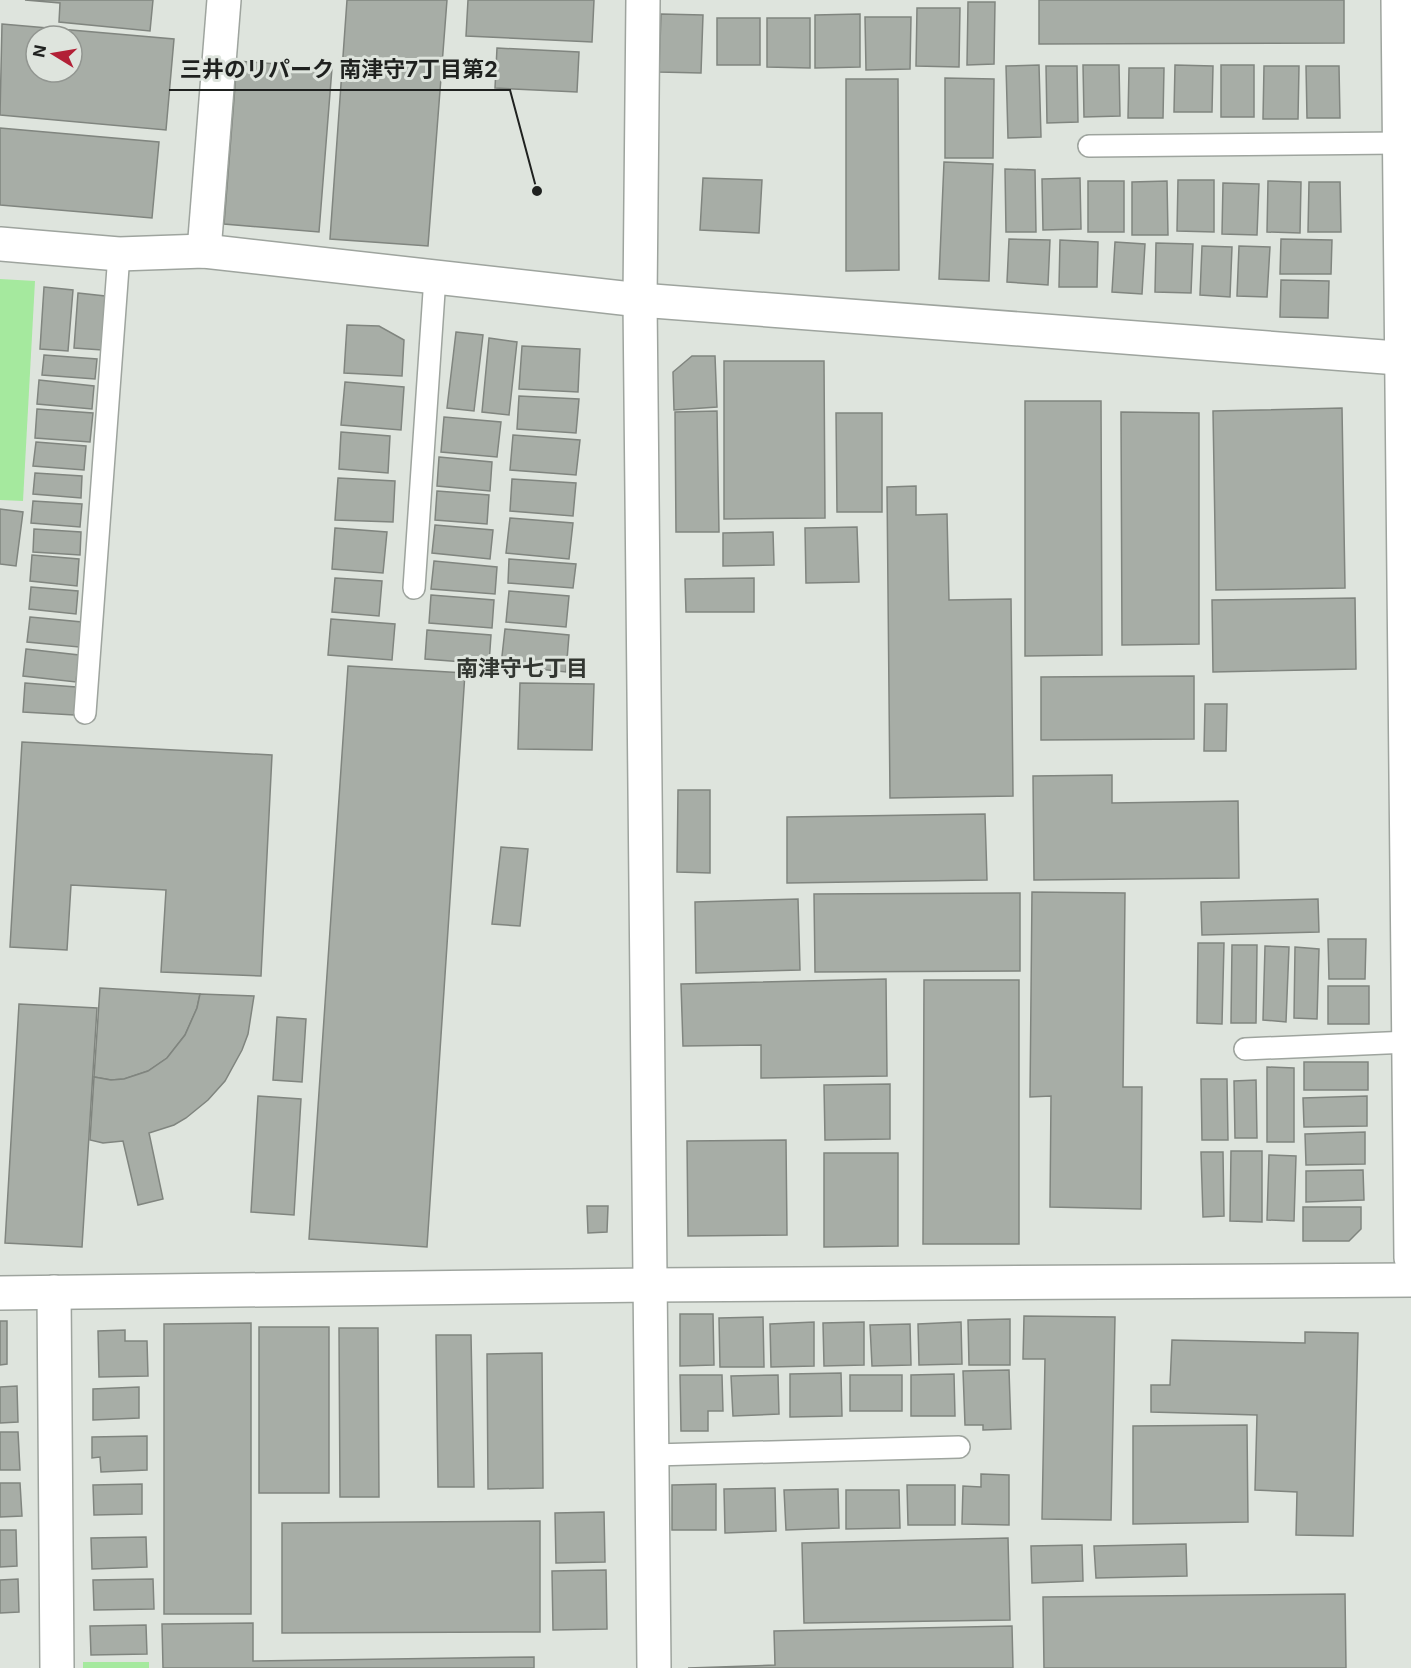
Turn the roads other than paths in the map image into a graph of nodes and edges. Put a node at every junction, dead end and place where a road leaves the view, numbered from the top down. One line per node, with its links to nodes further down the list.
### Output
1 (224, 0): 7 (street)
2 (643, 0): 10 (street)
3 (1398, 0): 4 (street)
4 (1399, 143): 5 (lane); 11 (street)
5 (1089, 146)
6 (0, 244): 8 (street)
7 (204, 251): 8 (street); 9 (street)
8 (119, 254): 13 (lane)
9 (435, 277): 10 (street); 12 (lane)
10 (640, 300): 11 (street); 18 (street)
11 (1406, 359): 14 (street)
12 (414, 588)
13 (85, 713)
14 (1409, 1042): 15 (lane); 16 (street)
15 (1245, 1048)
16 (1411, 1258)
17 (1411, 1280): 18 (street)
18 (651, 1285): 19 (street); 22 (street)
19 (54, 1292): 20 (street); 23 (street)
20 (0, 1293)
21 (958, 1447): 22 (lane)
22 (653, 1455): 24 (street)
23 (57, 1668)
24 (654, 1668)

